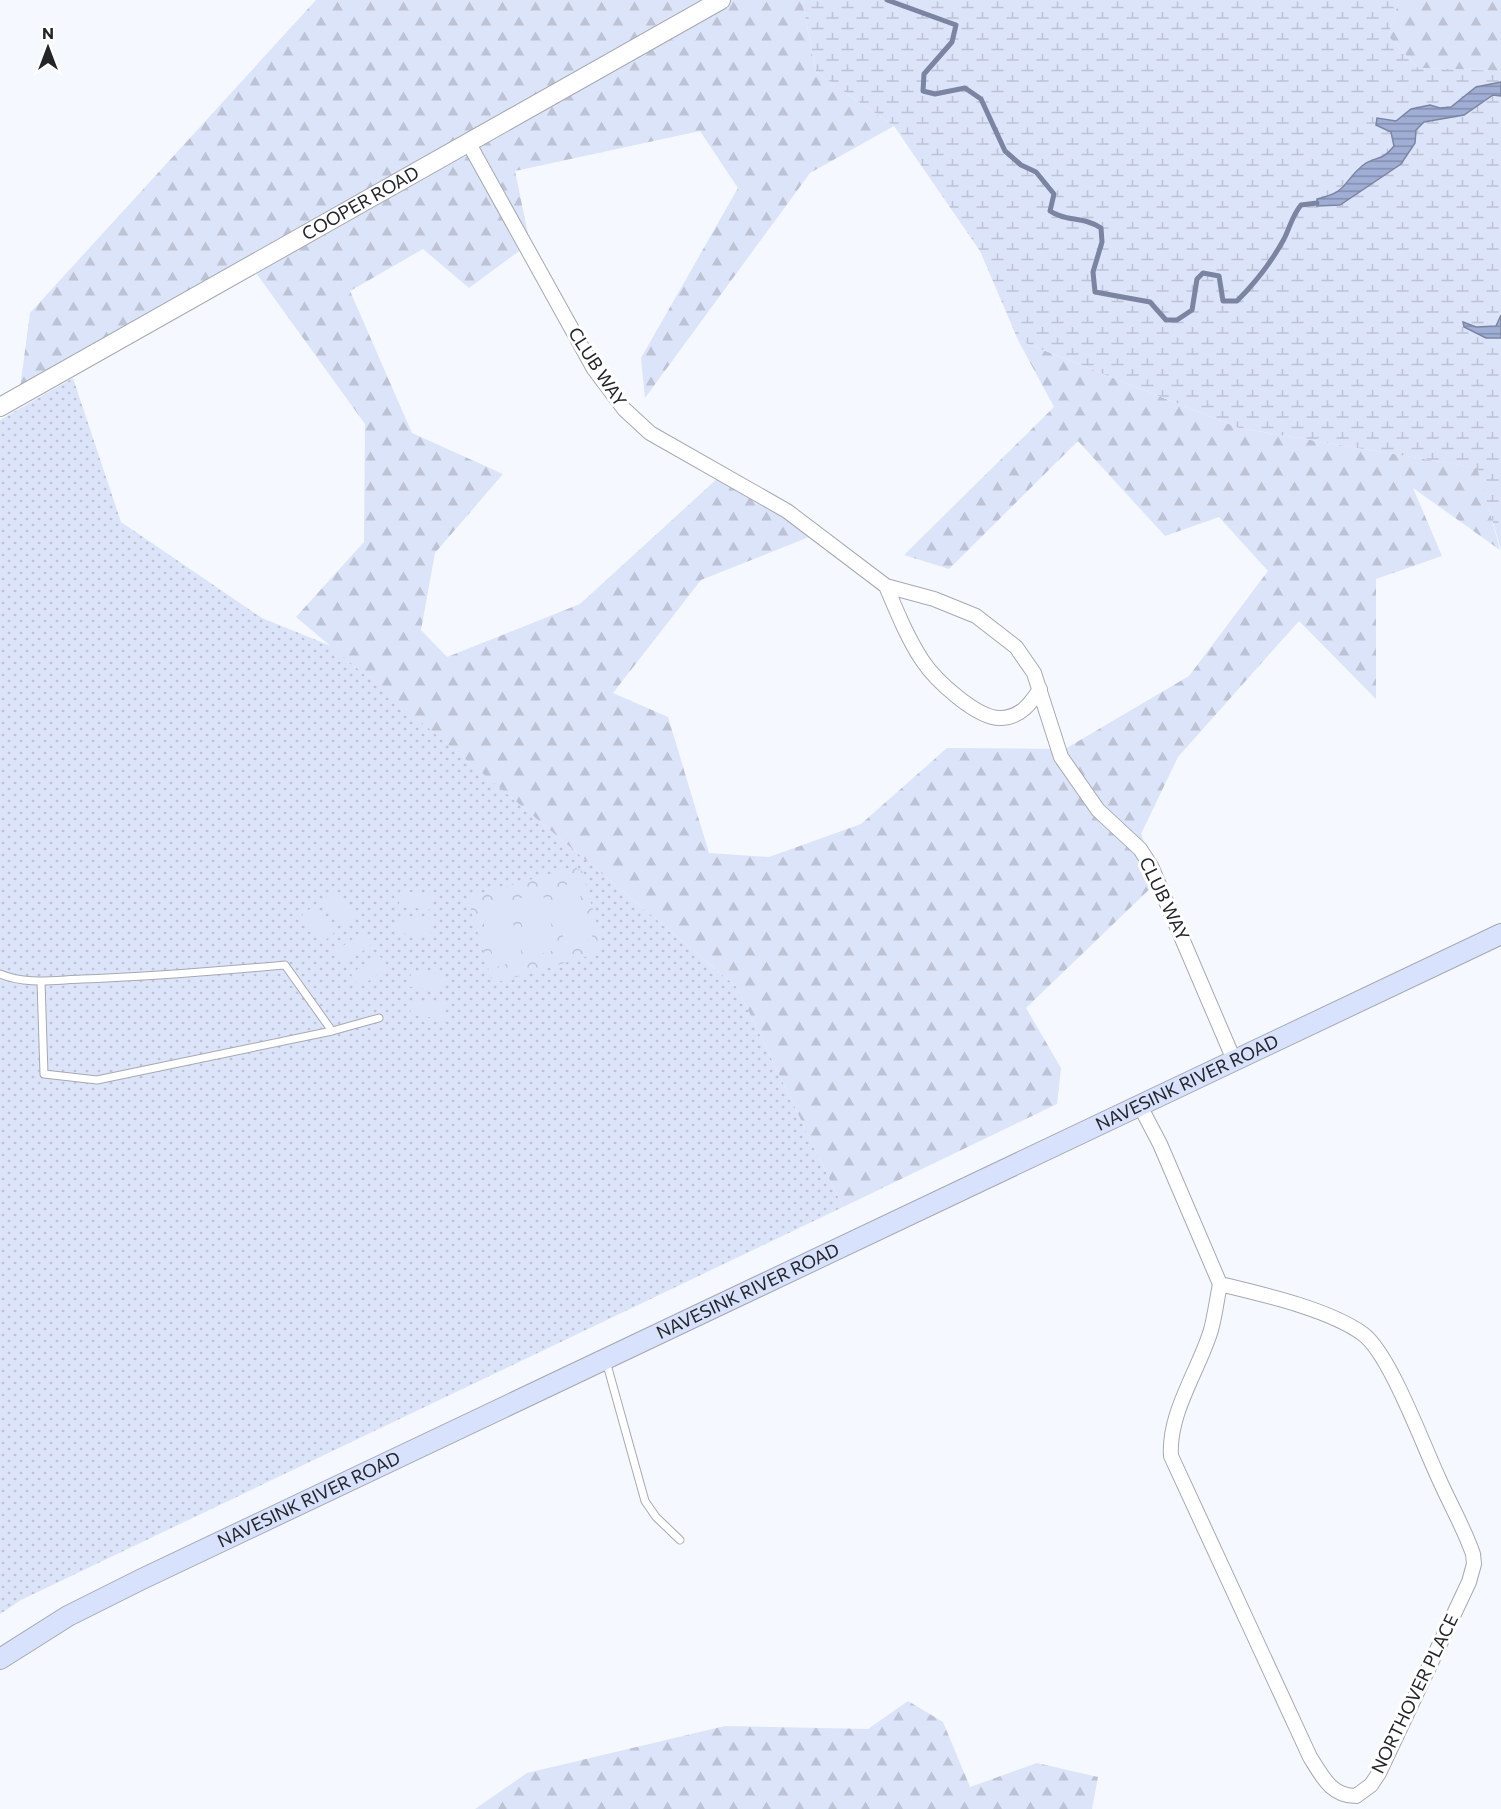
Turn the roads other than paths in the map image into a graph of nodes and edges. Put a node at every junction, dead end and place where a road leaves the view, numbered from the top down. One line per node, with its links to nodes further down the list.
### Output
1 (721, 0): 2 (street, COOPER ROAD)
2 (468, 142): 3 (street, COOPER ROAD); 4 (street, CLUB WAY)
3 (0, 407)
4 (886, 586): 5 (street, CLUB WAY); 5 (street)
5 (1041, 689): 11 (street, CLUB WAY)
6 (1501, 934): 11 (main road, NAVESINK RIVER ROAD)
7 (0, 974): 8 (lane)
8 (40, 981): 10 (lane); 10 (lane)
9 (379, 1018): 10 (lane)
10 (332, 1031)
11 (1234, 1060): 12 (main road, NAVESINK RIVER ROAD)
12 (1140, 1107): 13 (street); 14 (main road, NAVESINK RIVER ROAD)
13 (1220, 1284): 13 (street, NORTHOVER PLACE)
14 (605, 1358): 15 (lane); 16 (main road, NAVESINK RIVER ROAD)
15 (680, 1540)
16 (0, 1659)

